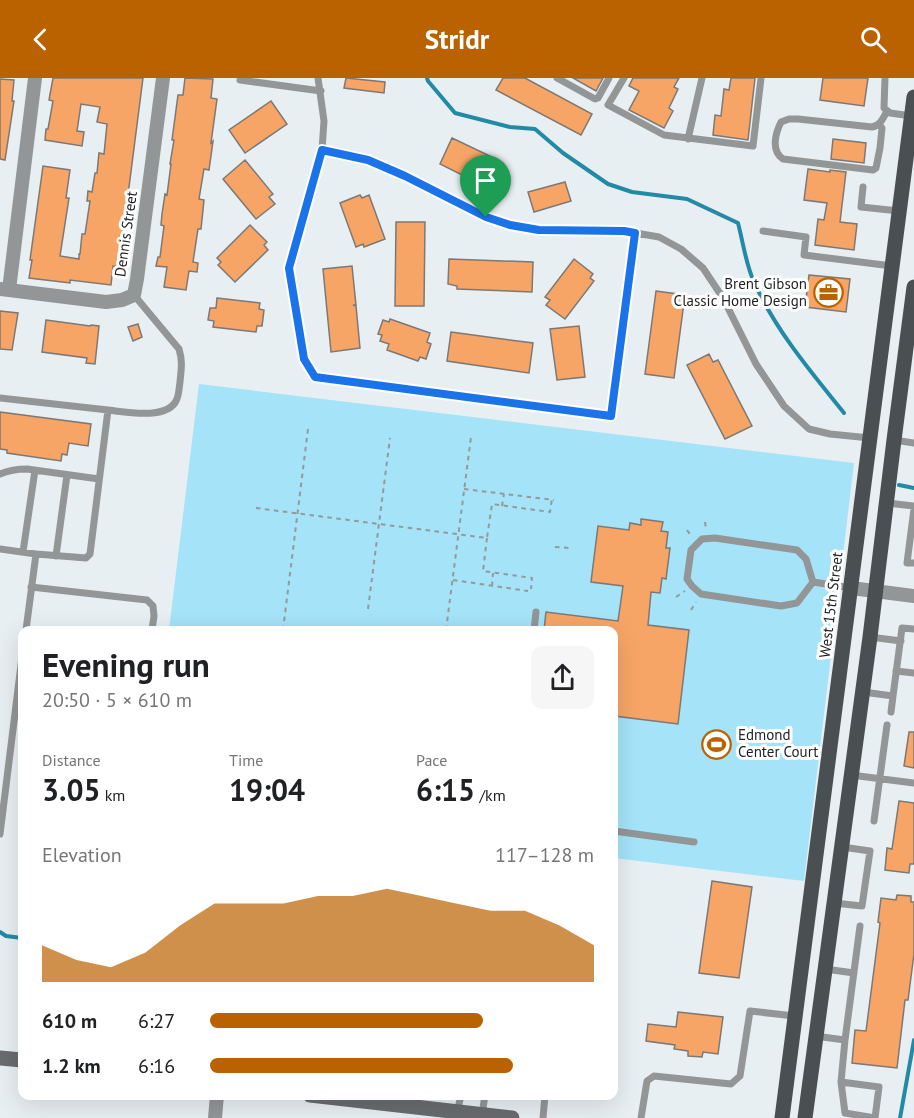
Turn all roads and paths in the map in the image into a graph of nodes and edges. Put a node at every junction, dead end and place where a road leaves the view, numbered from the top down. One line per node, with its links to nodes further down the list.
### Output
1 (35, 78): 24 (street)
2 (163, 78): 25 (street, Dennis Street)
3 (318, 78): 11 (lane)
4 (557, 78): 5 (lane)
5 (609, 78)
6 (624, 78): 16 (lane)
7 (702, 78): 16 (lane)
8 (761, 78): 16 (lane)
9 (885, 78): 13 (lane)
10 (240, 80): 11 (lane)
11 (321, 91): 17 (lane)
12 (914, 97): 14 (main road, West 15th Street)
13 (887, 111): 14 (lane); 15 (lane)
14 (912, 116): 19 (main road, West 15th Street)
15 (879, 124): 15 (lane)
16 (688, 139)
17 (322, 150): 21 (lane); 21 (lane)
18 (863, 187): 19 (lane)
19 (899, 211): 22 (main road, West 15th Street)
20 (763, 231): 22 (lane)
21 (635, 233): 31 (lane)
22 (892, 266): 31 (main road, West 15th Street)
23 (914, 287): 32 (main road)
24 (5, 290): 25 (street, Dennis Street)
25 (134, 295): 27 (lane)
26 (0, 398): 27 (lane)
27 (108, 410): 37 (lane)
28 (308, 429): 44 (path)
29 (390, 438): 46 (path)
30 (471, 438): 38 (path)
31 (870, 438): 64 (main road, West 15th Street)
32 (894, 440): 33 (lane); 40 (main road)
33 (914, 443)
34 (35, 470): 35 (lane); 36 (lane); 55 (lane)
35 (0, 474)
36 (67, 475): 37 (lane); 57 (lane)
37 (99, 479): 57 (lane)
38 (464, 489): 39 (path); 49 (path)
39 (504, 494): 41 (path); 41 (path)
40 (886, 503): 42 (lane); 66 (main road)
41 (502, 506): 51 (path)
42 (914, 507): 58 (lane)
43 (256, 508): 44 (path)
44 (297, 514): 46 (path); 75 (path)
45 (705, 522): 48 (path)
46 (379, 524): 49 (path); 70 (path)
47 (687, 530): 50 (path)
48 (706, 532)
49 (458, 535): 51 (path); 60 (path)
50 (692, 537)
51 (487, 538): 59 (path)
52 (555, 547): 53 (path)
53 (570, 548)
54 (0, 549): 55 (lane)
55 (23, 552): 56 (lane)
56 (36, 554): 57 (lane); 63 (lane)
57 (56, 556)
58 (914, 563)
59 (494, 573): 62 (path); 62 (path)
60 (453, 580): 62 (path); 76 (path)
61 (813, 582): 61 (lane); 64 (lane)
62 (492, 585)
63 (31, 587): 73 (lane); 74 (lane)
64 (851, 588): 66 (street); 100 (main road, West 15th Street)
65 (685, 591): 68 (path)
66 (876, 591): 67 (street); 79 (main road)
67 (914, 596)
68 (676, 597)
69 (696, 601): 71 (path)
70 (368, 609)
71 (692, 610)
72 (536, 612): 77 (lane)
73 (26, 626)
74 (153, 626)
75 (283, 626)
76 (447, 626)
77 (534, 626)
78 (914, 629): 80 (lane)
79 (870, 637): 80 (lane); 84 (main road)
80 (900, 640): 81 (lane)
81 (896, 671): 82 (lane); 85 (lane)
82 (914, 673)
83 (18, 689): 93 (lane)
84 (863, 692): 85 (lane); 88 (main road)
85 (893, 696): 86 (lane)
86 (891, 712)
87 (887, 725): 89 (lane)
88 (852, 775): 89 (lane); 95 (main road)
89 (879, 779): 90 (lane); 91 (lane)
90 (914, 783)
91 (874, 821)
92 (618, 832): 94 (lane)
93 (0, 834)
94 (694, 842)
95 (842, 847): 96 (main road); 96 (lane)
96 (834, 903): 98 (main road)
97 (860, 927): 99 (lane)
98 (825, 969): 99 (lane); 101 (main road)
99 (854, 973): 102 (lane)
100 (794, 1016): 116 (lane); 117 (main road, West 15th Street)
101 (815, 1036): 102 (lane); 118 (main road)
102 (845, 1040): 105 (lane)
103 (0, 1058): 104 (main road)
104 (18, 1060)
105 (841, 1082): 105 (lane)
106 (216, 1100): 113 (street)
107 (371, 1100): 111 (main road)
108 (460, 1100): 111 (lane)
109 (484, 1100): 112 (lane)
110 (545, 1100): 115 (lane)
111 (457, 1115): 112 (main road)
112 (482, 1115): 114 (main road)
113 (214, 1118)
114 (512, 1118)
115 (543, 1118)
116 (641, 1118)
117 (782, 1118)
118 (805, 1118)

